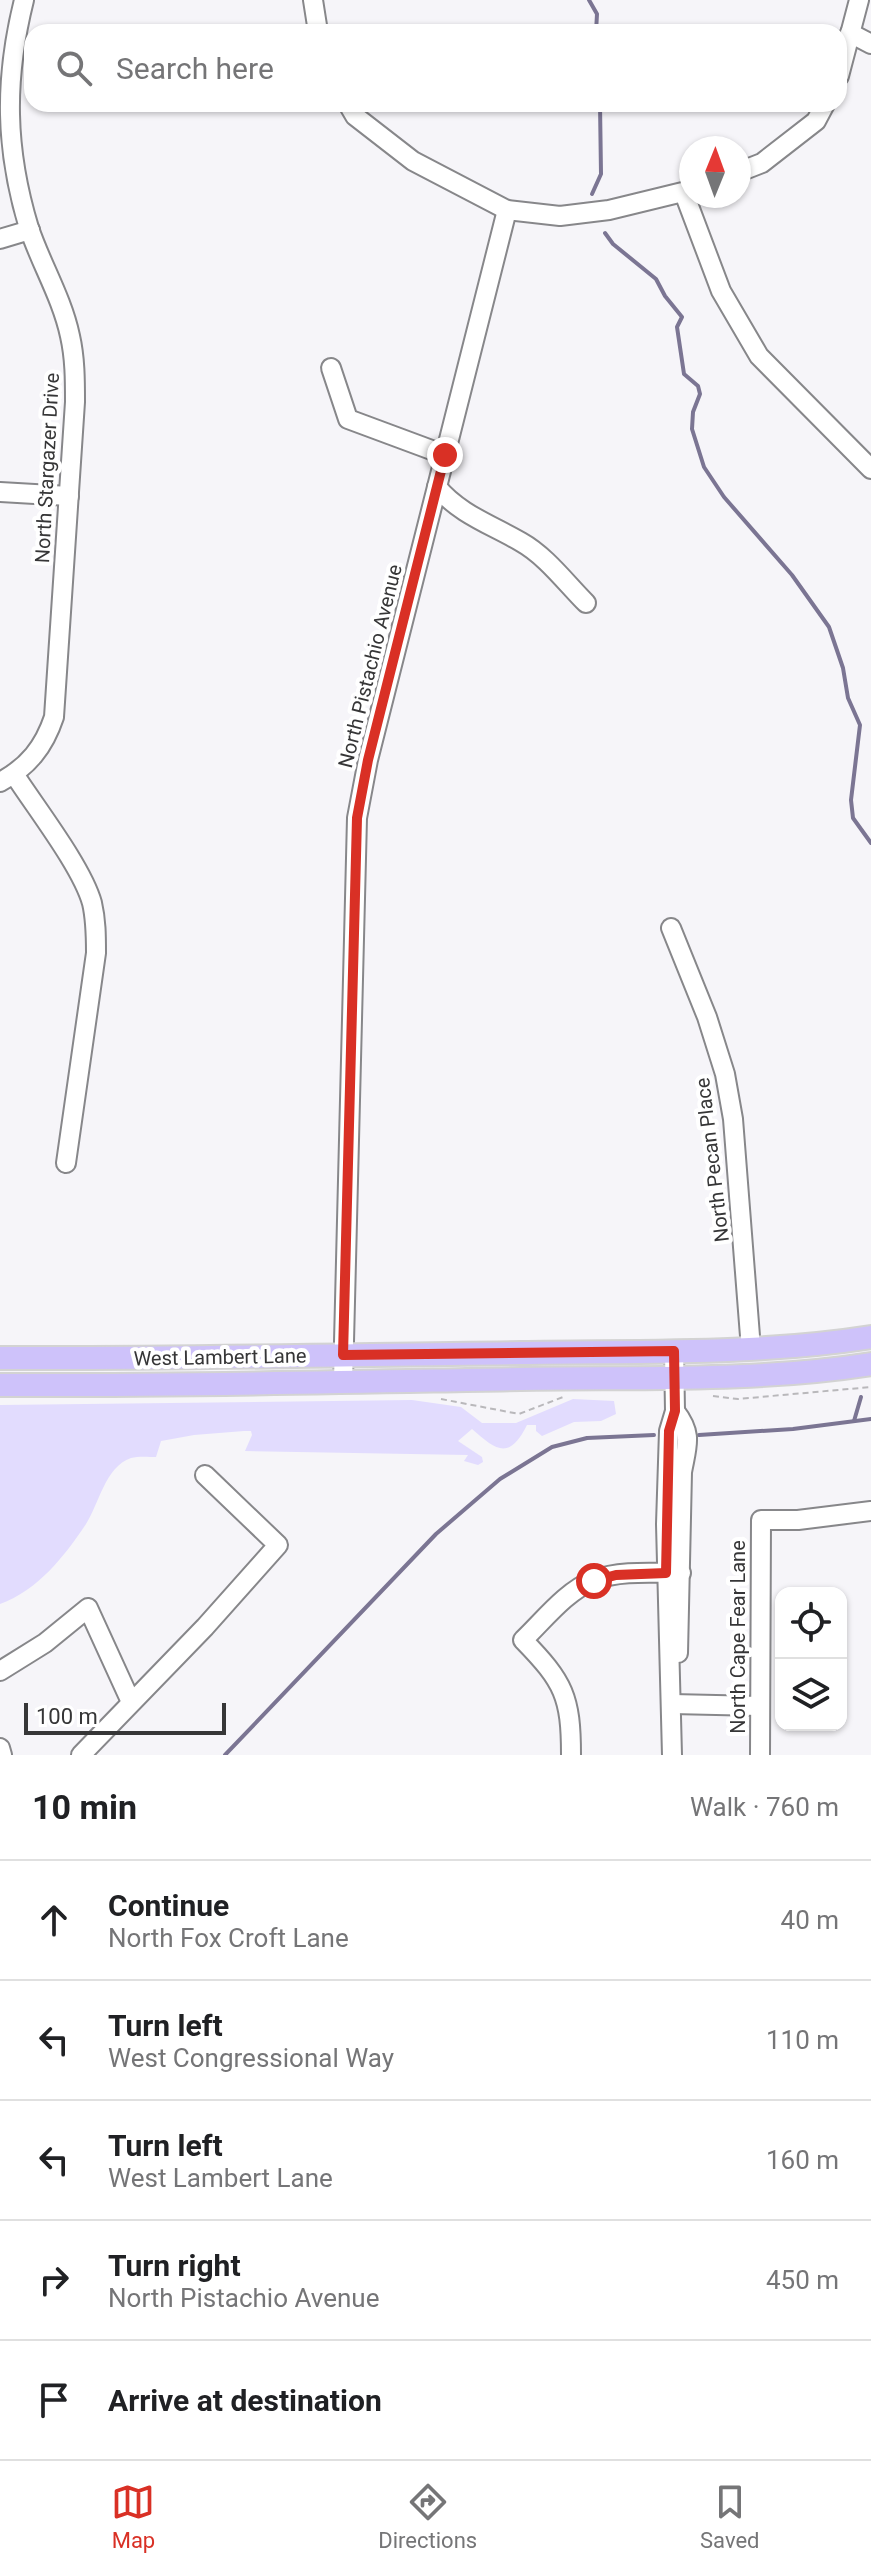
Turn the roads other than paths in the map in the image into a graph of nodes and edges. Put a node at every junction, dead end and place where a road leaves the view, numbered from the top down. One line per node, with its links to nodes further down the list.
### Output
1 (24, 0): 14 (street, North Stargazer Drive)
2 (313, 0): 4 (street)
3 (859, 0): 5 (street)
4 (317, 24)
5 (850, 33): 6 (street); 7 (street)
6 (871, 44)
7 (847, 45)
8 (353, 112): 13 (street)
9 (821, 112): 10 (street)
10 (751, 167)
11 (679, 193): 13 (street)
12 (694, 208): 18 (street)
13 (507, 210): 17 (street, North Pistachio Avenue)
14 (30, 230): 15 (street); 21 (street, North Stargazer Drive)
15 (0, 239)
16 (331, 368): 17 (street)
17 (445, 455): 19 (street, North Pistachio Avenue)
18 (871, 469)
19 (437, 487): 22 (street); 29 (street, North Pistachio Avenue)
20 (0, 492): 21 (street)
21 (69, 496): 23 (street, North Stargazer Drive)
22 (586, 603)
23 (7, 778): 25 (street)
24 (671, 928): 27 (street, North Pecan Place)
25 (66, 1163)
26 (871, 1337): 27 (main road, West Lambert Lane)
27 (751, 1349): 28 (main road, West Lambert Lane)
28 (674, 1351): 29 (main road, West Lambert Lane); 32 (street)
29 (343, 1355): 30 (main road, West Lambert Lane); 33 (street, North Pistachio Avenue)
30 (0, 1358)
31 (871, 1364): 32 (main road, West Lambert Lane)
32 (674, 1377): 33 (main road, West Lambert Lane); 37 (street)
33 (343, 1382): 34 (main road, West Lambert Lane)
34 (0, 1385)
35 (205, 1475): 39 (street)
36 (871, 1511): 41 (street, North Cape Fear Lane)
37 (673, 1573): 40 (street); 45 (street)
38 (0, 1671): 39 (street)
39 (131, 1702): 44 (street)
40 (672, 1704): 41 (street); 46 (street)
41 (760, 1706): 47 (street, North Cape Fear Lane)
42 (0, 1748): 43 (street)
43 (2, 1755)
44 (81, 1755)
45 (571, 1755)
46 (672, 1755)
47 (760, 1755)

